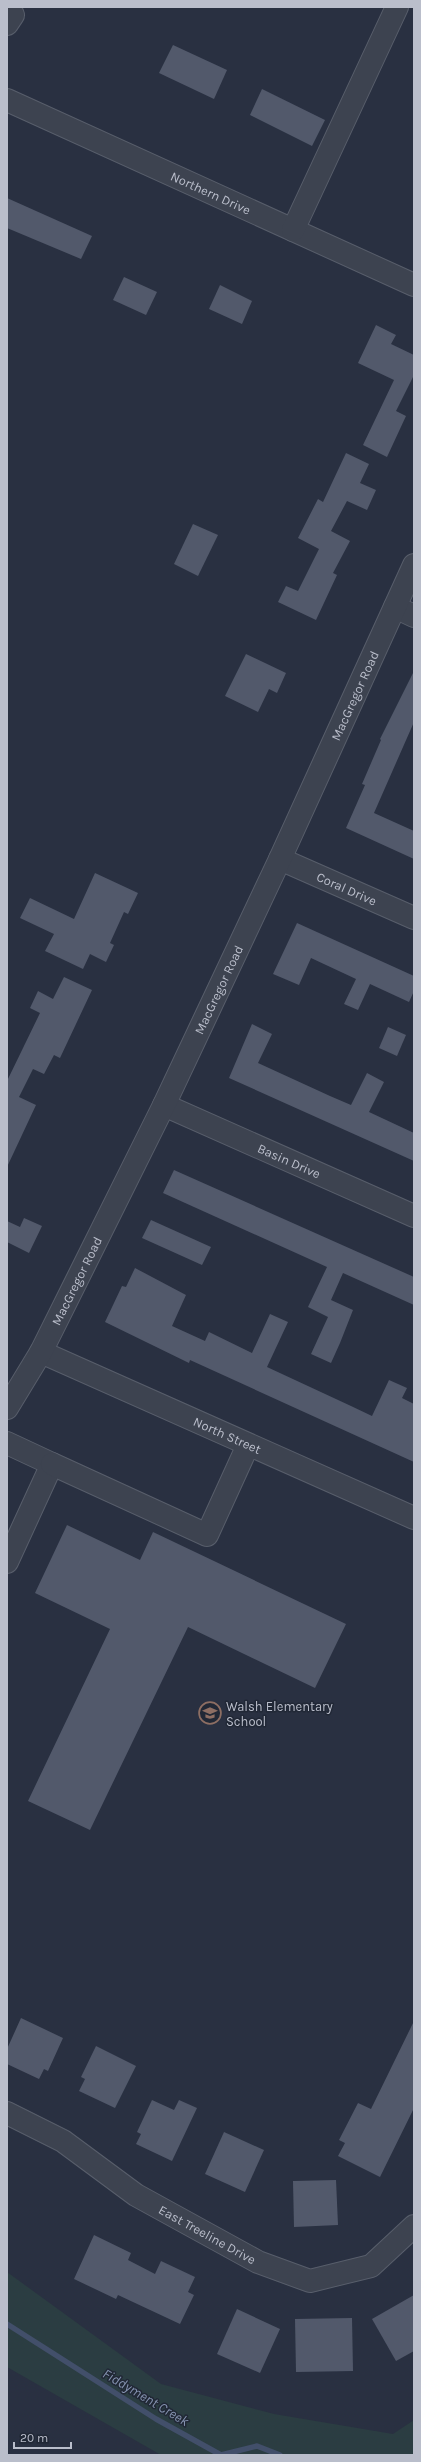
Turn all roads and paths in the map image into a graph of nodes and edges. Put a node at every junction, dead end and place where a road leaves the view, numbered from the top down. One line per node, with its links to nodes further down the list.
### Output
1 (397, 7): 3 (street)
2 (7, 100): 3 (street, Northern Drive)
3 (293, 230): 4 (street, Northern Drive)
4 (414, 285)
5 (414, 565): 6 (street, MacGregor Road)
6 (405, 611): 7 (street, MacGregor Road)
7 (280, 859): 8 (street, Coral Drive); 9 (street, MacGregor Road)
8 (414, 918)
9 (164, 1105): 10 (street, Basin Drive); 11 (street, MacGregor Road)
10 (414, 1216)
11 (41, 1352): 12 (street, MacGregor Road); 14 (street, North Street)
12 (7, 1408)
13 (7, 1443): 15 (street)
14 (248, 1445): 15 (street); 16 (street, North Street)
15 (52, 1464): 17 (street)
16 (414, 1518)
17 (7, 1562)
18 (7, 2113): 19 (street, East Treeline Drive)
19 (414, 2226)

